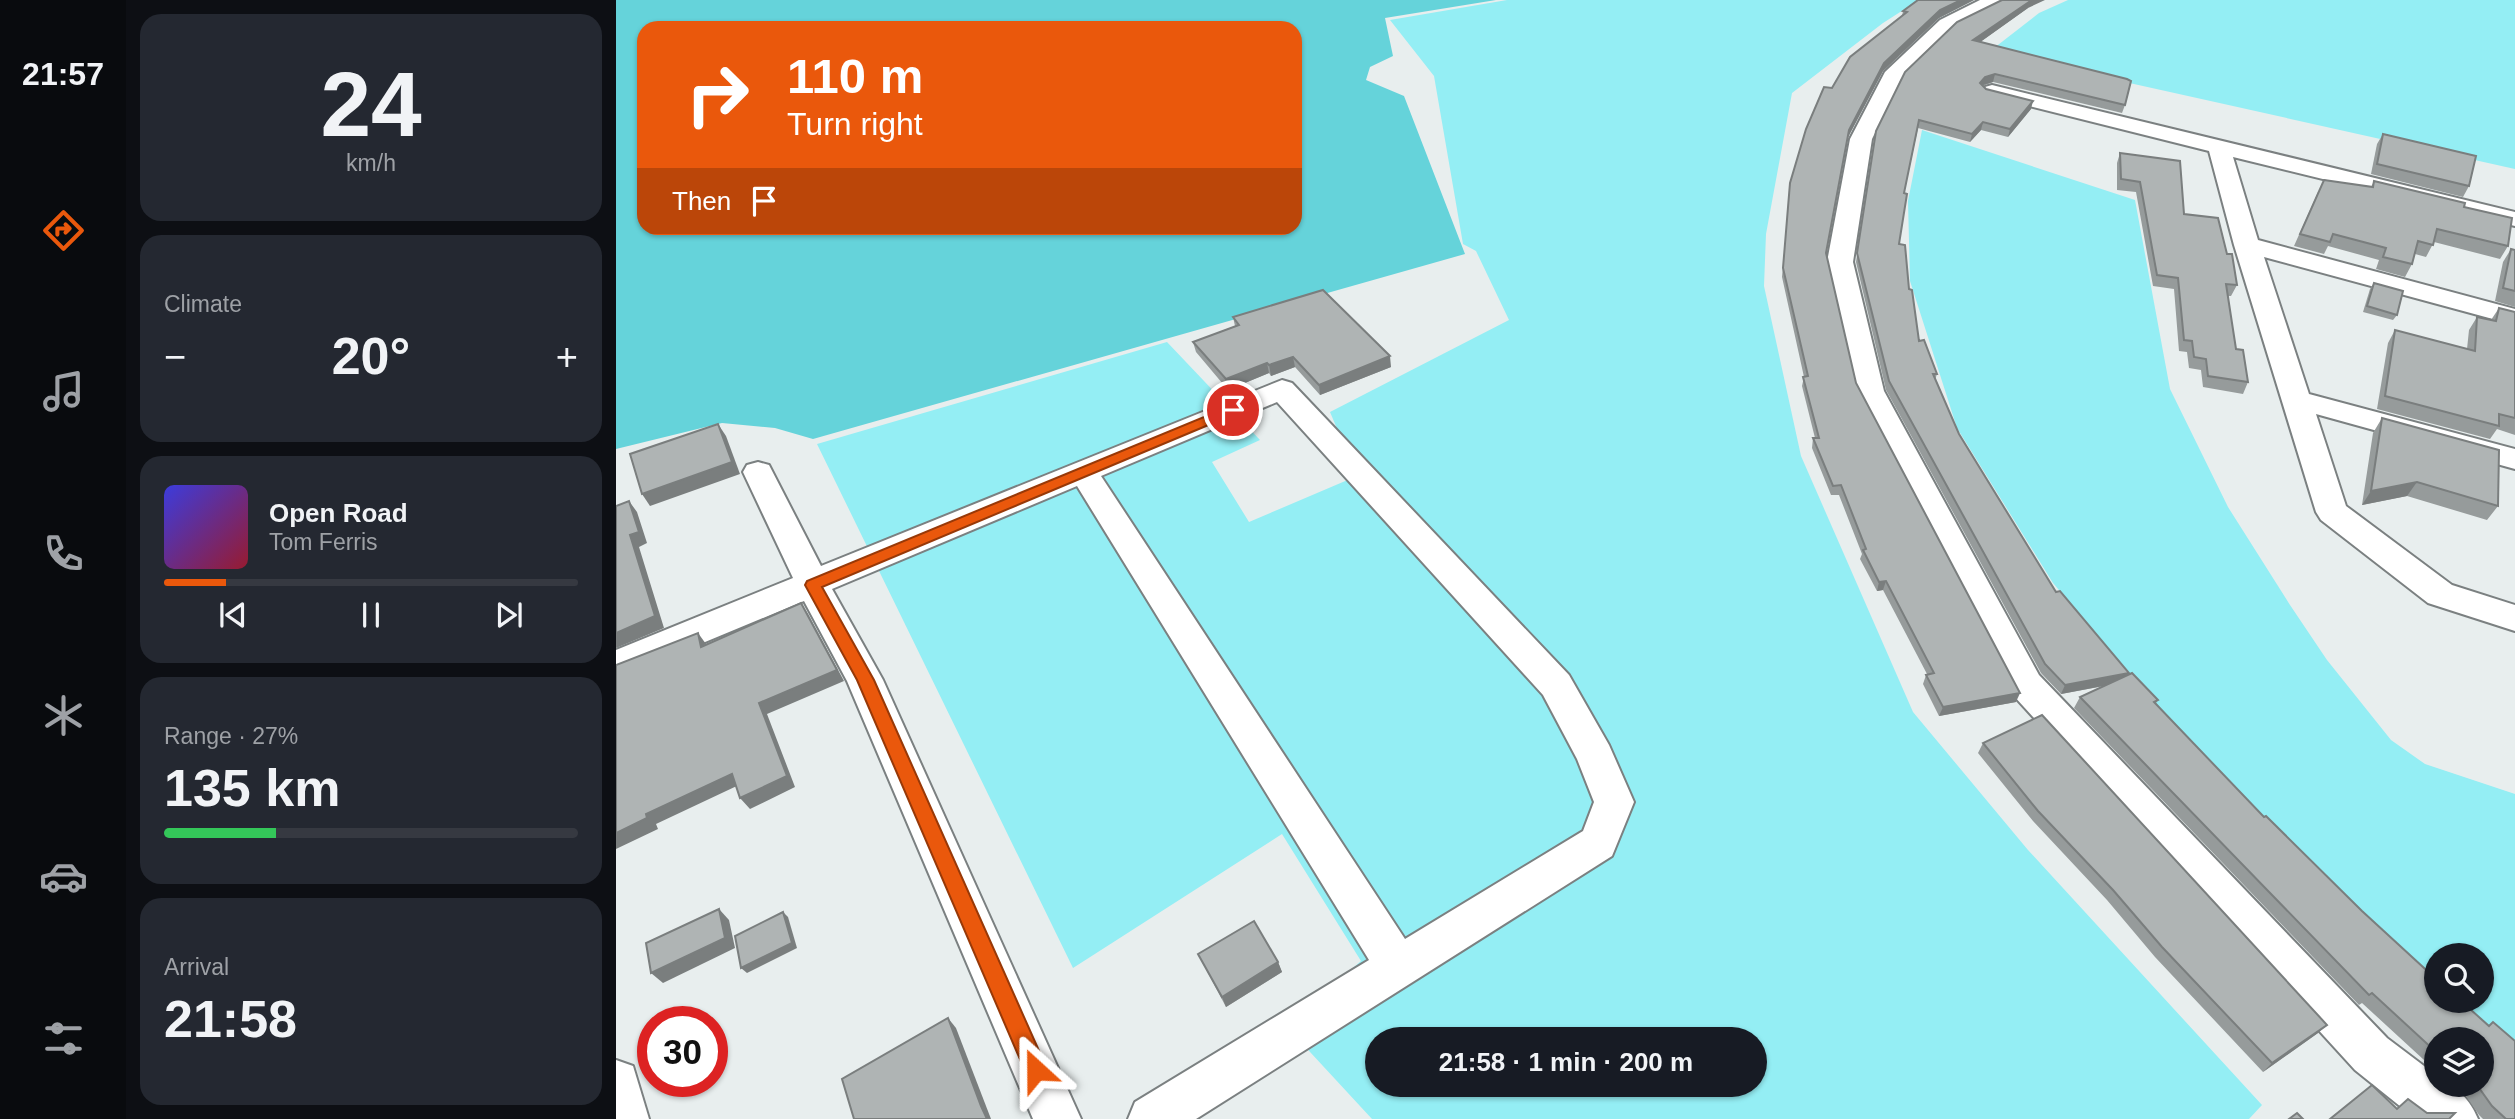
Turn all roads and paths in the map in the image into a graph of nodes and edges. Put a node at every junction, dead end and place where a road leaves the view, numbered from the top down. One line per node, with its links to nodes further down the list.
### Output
1 (1995, 0): 19 (street)
2 (1992, 91): 3 (street)
3 (2219, 146): 4 (street); 5 (street)
4 (2515, 219)
5 (2247, 245): 6 (street); 7 (street)
6 (2515, 317)
7 (2297, 400): 8 (street); 12 (street)
8 (2515, 459)
9 (758, 472): 11 (street)
10 (1088, 481): 14 (street)
11 (813, 585): 13 (street); 14 (street); 17 (street)
12 (2515, 618)
13 (616, 666)
14 (1398, 967): 18 (street)
15 (616, 1083): 16 (street)
16 (625, 1119)
17 (1057, 1119)
18 (1152, 1119)
19 (2454, 1119)

